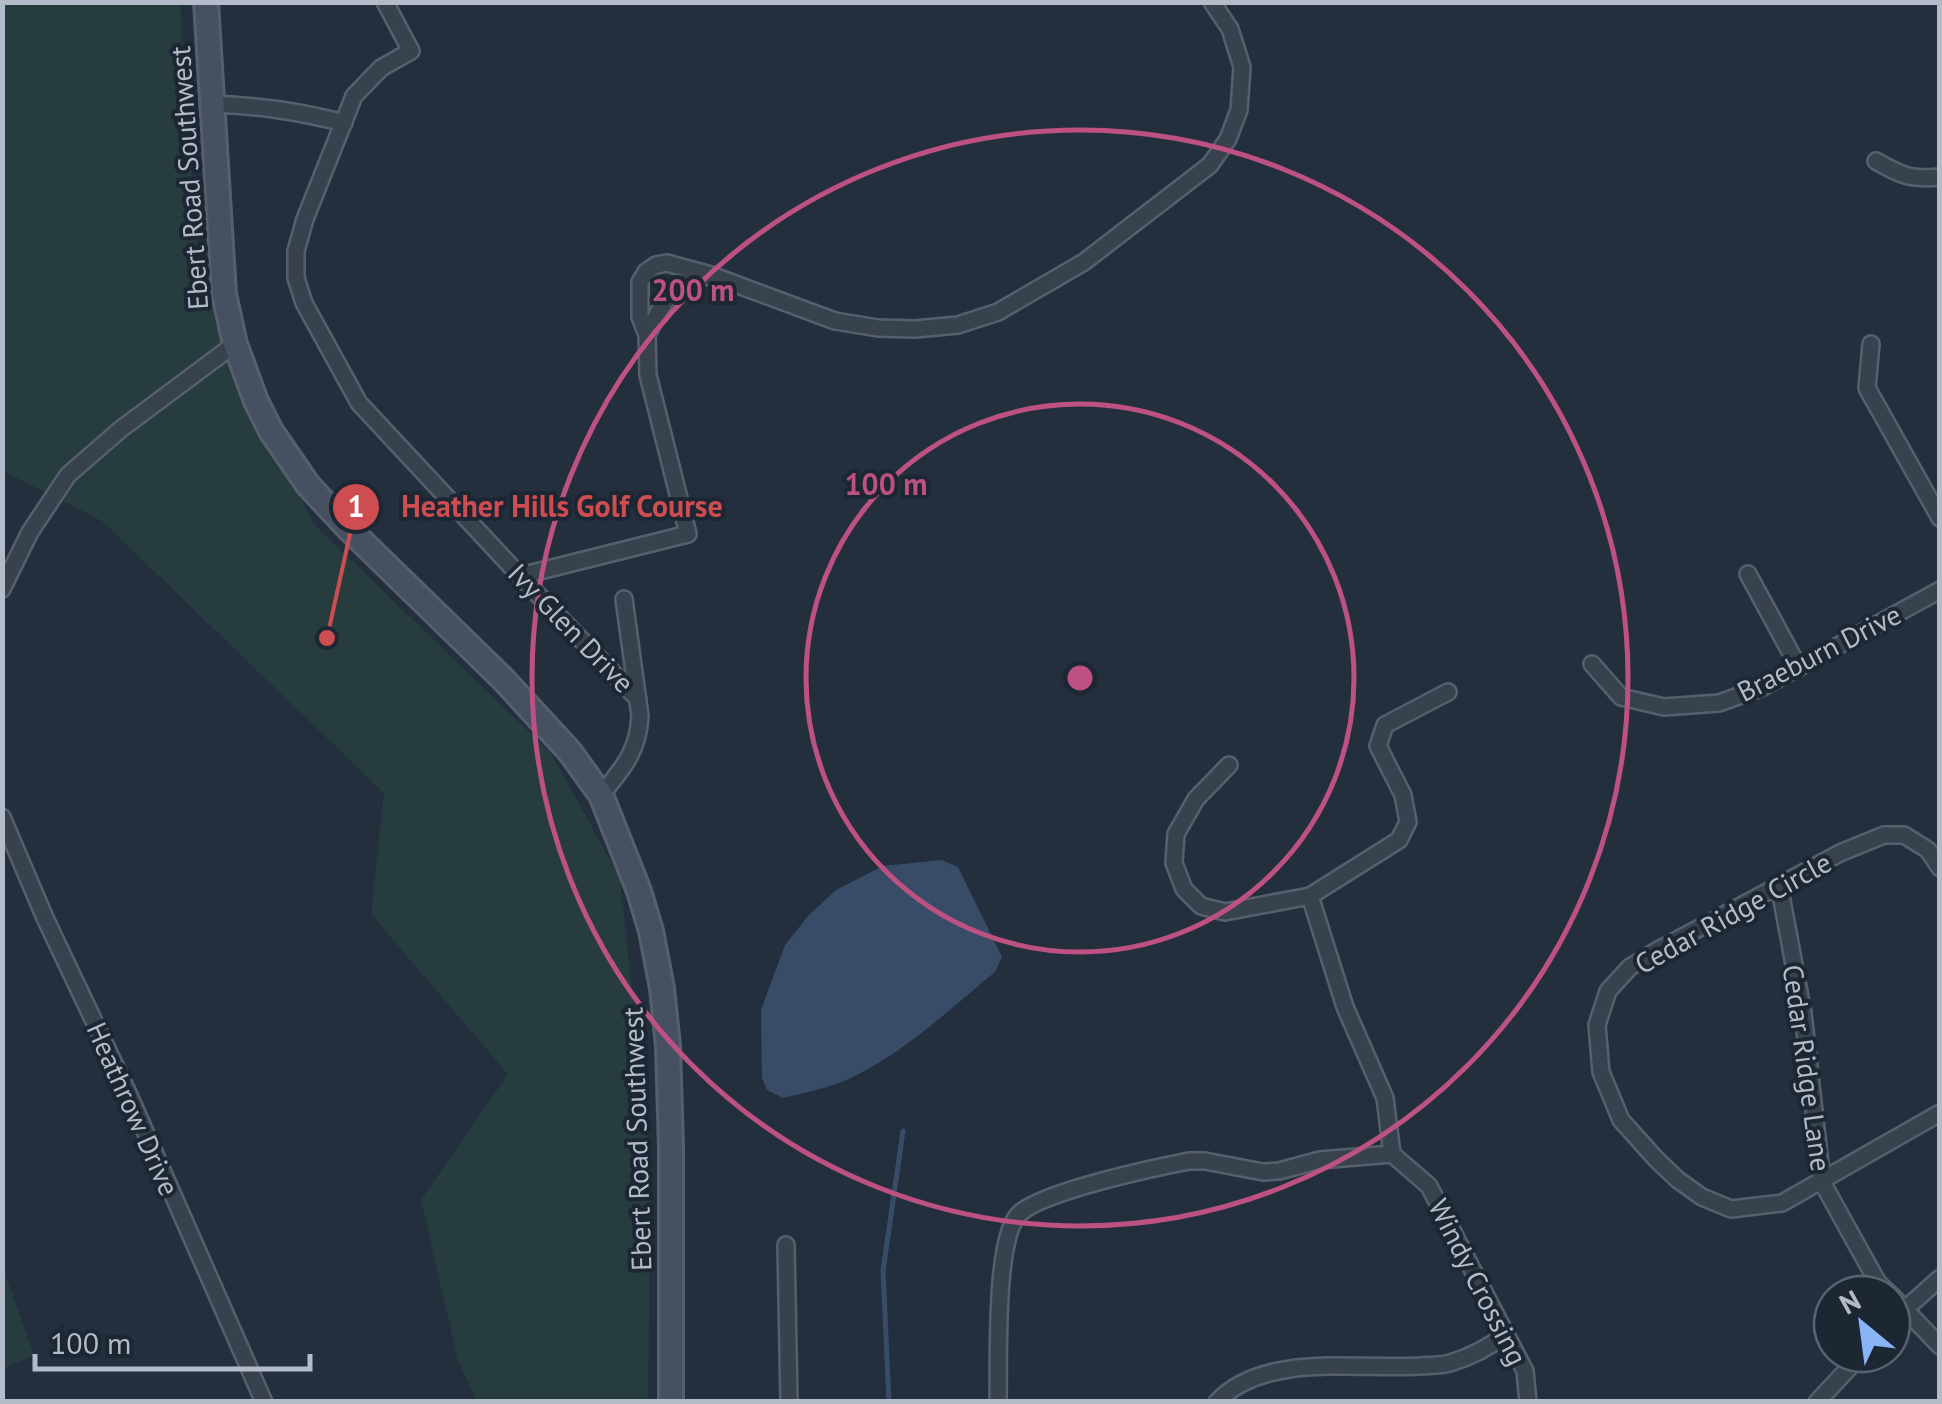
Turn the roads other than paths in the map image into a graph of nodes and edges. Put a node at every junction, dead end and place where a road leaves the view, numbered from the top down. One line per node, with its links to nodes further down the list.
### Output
1 (206, 2): 4 (main road, Ebert Road Southwest)
2 (385, 2): 5 (street, Ivy Glen Drive)
3 (1212, 2): 8 (street)
4 (213, 104): 5 (street); 10 (main road, Ebert Road Southwest)
5 (344, 123): 14 (street, Ivy Glen Drive)
6 (1876, 160): 7 (street)
7 (1940, 177)
8 (710, 275): 9 (street); 9 (street)
9 (647, 334): 14 (street)
10 (234, 344): 15 (street); 23 (main road, Ebert Road Southwest)
11 (1872, 344): 12 (street)
12 (1940, 518)
13 (1748, 574): 19 (street)
14 (520, 576): 21 (street, Ivy Glen Drive)
15 (2, 589)
16 (1940, 590): 19 (street, Braeburn Drive)
17 (624, 599): 21 (street, Ivy Glen Drive)
18 (1592, 664): 19 (street, Braeburn Drive)
19 (1799, 668)
20 (1448, 692): 27 (street)
21 (638, 699): 23 (street)
22 (1229, 765): 27 (street)
23 (601, 796): 40 (main road, Ebert Road Southwest)
24 (2, 817): 39 (street, Heathrow Drive)
25 (1940, 868): 26 (street, Cedar Ridge Circle)
26 (1780, 884): 30 (street, Cedar Ridge Lane); 30 (street, Cedar Ridge Circle)
27 (1310, 896): 29 (street)
28 (1940, 1113): 30 (street, Cedar Ridge Circle)
29 (1392, 1154): 36 (street, Windy Crossing); 42 (street)
30 (1822, 1182): 32 (street, Cedar Ridge Lane)
31 (786, 1245): 41 (street)
32 (1874, 1274)
33 (1940, 1278): 34 (street)
34 (1912, 1292)
35 (1912, 1317): 37 (street, Cedar Ridge Lane)
36 (1505, 1335): 43 (street); 44 (street, Windy Crossing)
37 (1940, 1346)
38 (1843, 1374): 45 (street)
39 (264, 1402)
40 (670, 1402)
41 (789, 1402)
42 (998, 1402)
43 (1217, 1402)
44 (1528, 1402)
45 (1817, 1402)

